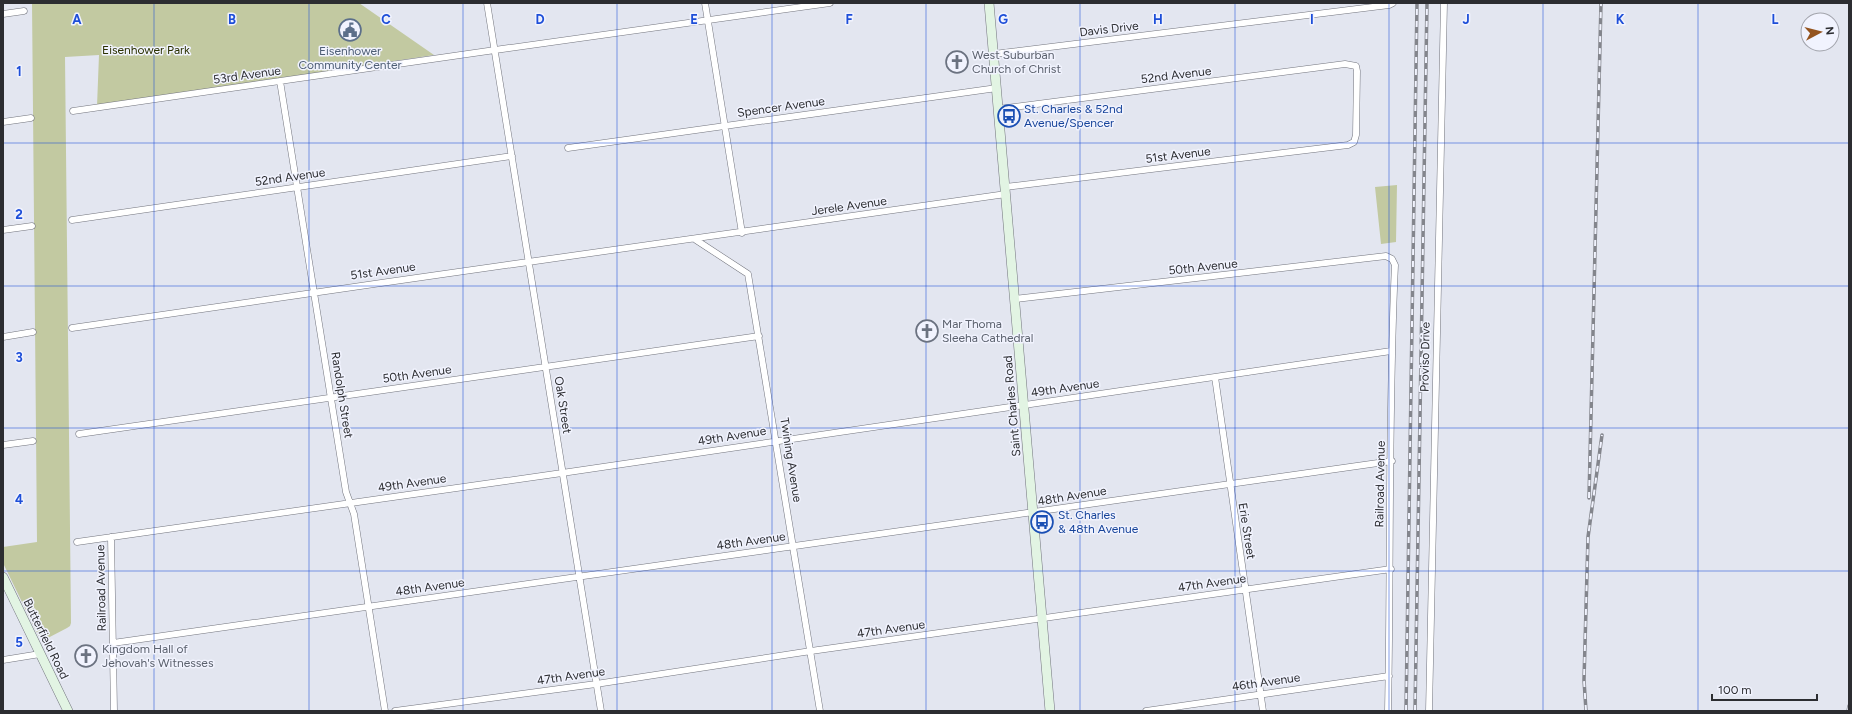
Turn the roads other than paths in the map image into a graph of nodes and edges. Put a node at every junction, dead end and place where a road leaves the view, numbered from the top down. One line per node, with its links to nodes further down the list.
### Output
1 (487, 3): 10 (street, Oak Street)
2 (705, 3): 9 (street)
3 (830, 3): 9 (street, 53rd Avenue)
4 (989, 3): 11 (main road, Saint Charles Road)
5 (1393, 3): 11 (street, Davis Drive)
6 (1444, 3): 77 (street, Proviso Drive)
7 (24, 11): 8 (street)
8 (3, 14)
9 (708, 19): 10 (street, 53rd Avenue); 18 (street)
10 (495, 50): 12 (street, 53rd Avenue); 21 (street, Oak Street)
11 (994, 54): 13 (main road, Saint Charles Road)
12 (280, 81): 15 (street, 53rd Avenue); 22 (street, Randolph Street)
13 (997, 88): 14 (main road, Saint Charles Road); 18 (street, Spencer Avenue)
14 (998, 109): 19 (street, 52nd Avenue); 23 (main road, Saint Charles Road)
15 (73, 112)
16 (30, 118): 17 (street)
17 (3, 122)
18 (726, 126): 20 (street, Spencer Avenue); 27 (street)
19 (1354, 142): 23 (street, 51st Avenue)
20 (568, 148)
21 (512, 156): 22 (street, 52nd Avenue); 30 (street, Oak Street)
22 (298, 187): 24 (street, 52nd Avenue); 31 (street, Randolph Street)
23 (1005, 190): 27 (street, Jerele Avenue); 32 (main road, Saint Charles Road)
24 (72, 220)
25 (32, 226): 26 (street)
26 (3, 230)
27 (742, 233): 28 (street, Jerele Avenue)
28 (696, 240): 30 (street, 51st Avenue); 35 (street, Twining Avenue)
29 (1392, 259): 32 (street, 50th Avenue); 37 (street, Railroad Avenue)
30 (529, 262): 31 (street, 51st Avenue); 38 (street, Oak Street)
31 (315, 292): 33 (street, 51st Avenue); 40 (street, Randolph Street)
32 (1015, 299): 41 (main road, Saint Charles Road)
33 (72, 328)
34 (34, 332): 36 (street)
35 (759, 336): 38 (street, 50th Avenue); 44 (street, Twining Avenue)
36 (3, 337)
37 (1391, 351): 39 (street, 49th Avenue); 46 (street, Railroad Avenue)
38 (546, 368): 40 (street, 50th Avenue); 47 (street, Oak Street)
39 (1215, 377): 41 (street, 49th Avenue); 48 (street, Erie Street)
40 (332, 397): 42 (street, 50th Avenue); 49 (street, Randolph Street)
41 (1024, 405): 44 (street, 49th Avenue); 50 (main road, Saint Charles Road)
42 (78, 434)
43 (34, 441): 45 (street)
44 (776, 441): 47 (street, 49th Avenue); 53 (street, Twining Avenue)
45 (3, 445)
46 (1392, 461): 48 (street, 48th Avenue); 54 (street, Railroad Avenue)
47 (562, 473): 49 (street, 49th Avenue); 56 (street, Oak Street)
48 (1229, 484): 50 (street, 48th Avenue); 57 (street, Erie Street)
49 (350, 502): 51 (street, 49th Avenue); 58 (street, Randolph Street)
50 (1033, 513): 53 (street, 48th Avenue); 59 (main road, Saint Charles Road)
51 (111, 537): 52 (street, 49th Avenue); 60 (street, Railroad Avenue)
52 (77, 542)
53 (793, 546): 56 (street, 48th Avenue); 61 (street, Twining Avenue)
54 (1391, 569): 57 (street, 47th Avenue); 64 (street, Railroad Avenue)
55 (3, 577): 62 (main road, Butterfield Road)
56 (579, 577): 58 (street, 48th Avenue); 65 (street, Oak Street)
57 (1245, 589): 59 (street, 47th Avenue); 66 (street, Erie Street)
58 (368, 608): 60 (street, 48th Avenue); 69 (street, Randolph Street)
59 (1042, 618): 61 (street, 47th Avenue); 73 (main road, Saint Charles Road)
60 (113, 643): 68 (street, Railroad Avenue)
61 (811, 651): 65 (street, 47th Avenue); 72 (street, Twining Avenue)
62 (40, 654): 63 (street); 67 (main road, Butterfield Road)
63 (3, 660)
64 (1389, 676): 66 (street, 46th Avenue); 76 (street, Railroad Avenue)
65 (596, 684): 70 (street, 47th Avenue); 71 (street, Oak Street)
66 (1260, 694): 74 (street, 46th Avenue); 75 (street, Erie Street)
67 (68, 711)
68 (114, 711)
69 (385, 711)
70 (395, 711)
71 (601, 711)
72 (820, 711)
73 (1050, 711)
74 (1146, 711)
75 (1263, 711)
76 (1388, 711)
77 (1429, 711)

